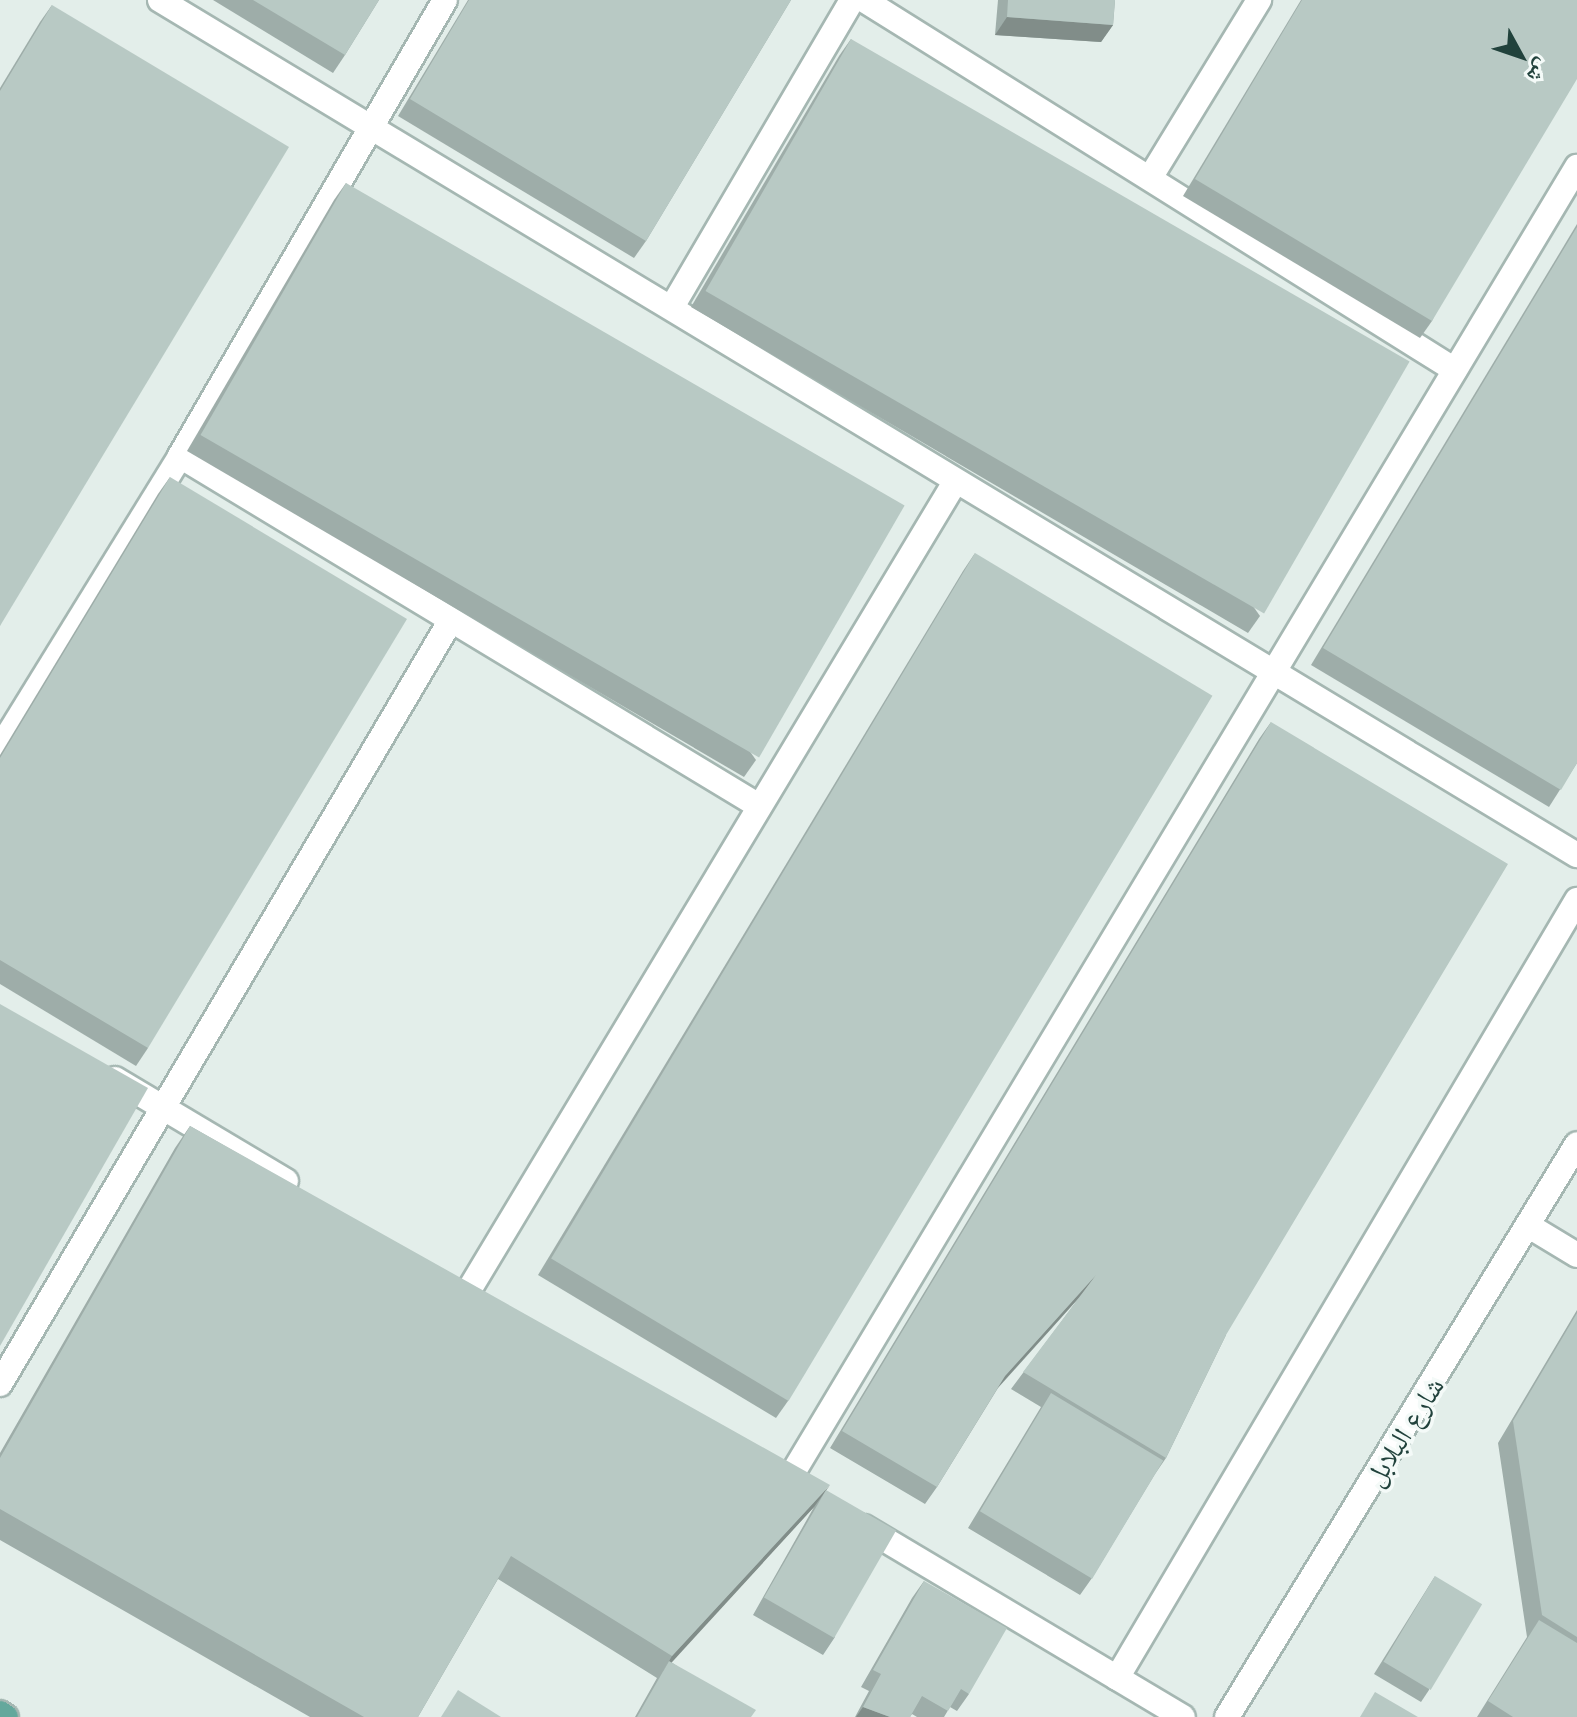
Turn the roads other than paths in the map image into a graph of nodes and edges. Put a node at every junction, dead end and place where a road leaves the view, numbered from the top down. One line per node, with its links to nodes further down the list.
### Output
1 (160, 0): 6 (street)
2 (445, 0): 6 (street)
3 (852, 0): 9 (street)
4 (864, 0): 8 (street)
5 (1259, 0): 8 (street)
6 (372, 124): 9 (street); 11 (street)
7 (1577, 167): 10 (street)
8 (1150, 178): 10 (street)
9 (672, 307): 12 (street)
10 (1455, 370): 14 (street)
11 (180, 456): 13 (street); 15 (street)
12 (955, 482): 14 (street); 16 (street)
13 (451, 620): 16 (street); 20 (street)
14 (1275, 671): 17 (street); 30 (street)
15 (0, 748)
16 (759, 806): 26 (street)
17 (1577, 855)
18 (1577, 900): 33 (street)
19 (95, 1067): 20 (street)
20 (163, 1107): 22 (street); 28 (street)
21 (1577, 1144): 23 (street, شارع البلابل)
22 (310, 1195)
23 (1529, 1226): 24 (street); 37 (street, شارع البلابل)
24 (1577, 1255)
25 (442, 1274): 26 (street)
26 (469, 1290): 27 (street)
27 (495, 1306)
28 (0, 1384)
29 (761, 1465): 30 (street)
30 (788, 1481): 31 (street)
31 (815, 1497)
32 (843, 1514): 33 (street)
33 (1117, 1678): 36 (street)
34 (0, 1713): 35 (main road)
35 (6, 1717)
36 (1183, 1717)
37 (1227, 1717)

